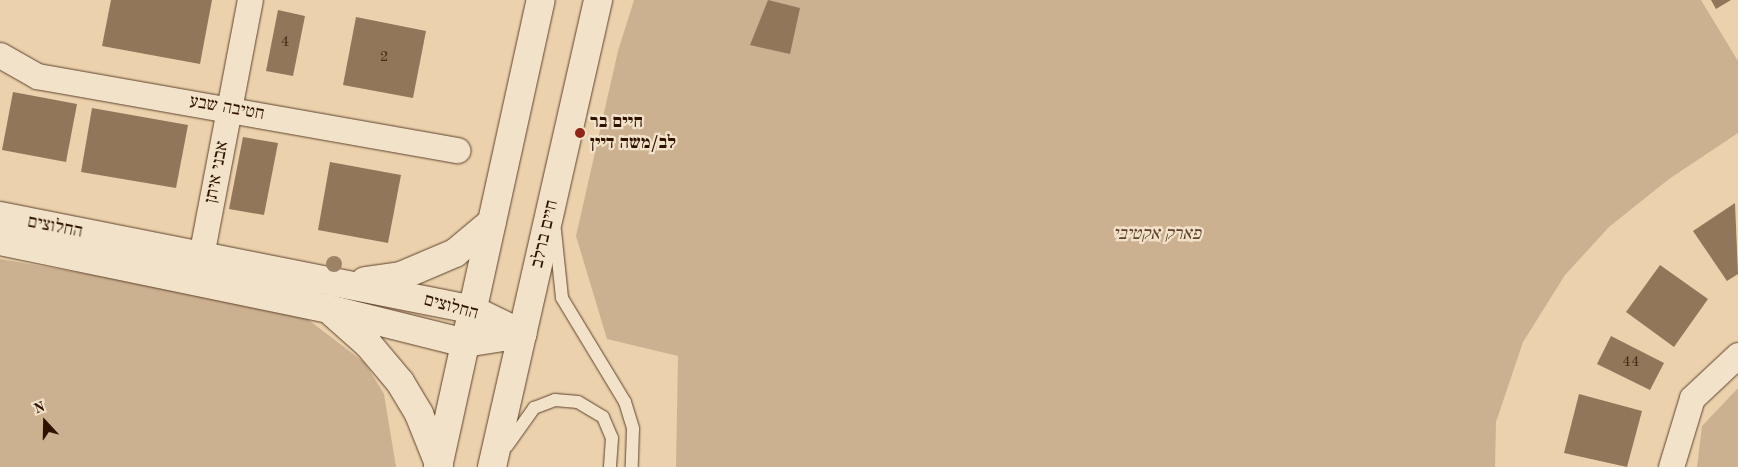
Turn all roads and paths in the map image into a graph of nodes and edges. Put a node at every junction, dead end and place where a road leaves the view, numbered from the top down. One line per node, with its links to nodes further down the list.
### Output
1 (250, 0): 5 (street, אבני איתן)
2 (542, 0): 9 (street)
3 (598, 0): 7 (street, חיים ברלב)
4 (0, 55): 5 (street, חטיבה שבע)
5 (229, 109): 6 (street, חטיבה שבע); 11 (street, אבני איתן)
6 (458, 150)
7 (558, 179): 15 (street, חיים ברלב); 22 (lane)
8 (0, 216): 11 (street, החלוצים)
9 (492, 222): 12 (street); 14 (street)
10 (0, 241): 13 (street, החלוצים)
11 (201, 256): 12 (street, החלוצים)
12 (347, 283): 14 (street, החלוצים)
13 (328, 309): 16 (street, החלוצים); 18 (street)
14 (473, 310): 15 (street, החלוצים); 16 (street)
15 (522, 334): 16 (street, החלוצים); 19 (street, חיים ברלב)
16 (465, 343): 18 (street)
17 (1738, 355): 23 (street)
18 (438, 466)
19 (492, 467)
20 (500, 467): 21 (lane)
21 (610, 467)
22 (632, 467)
23 (1672, 467)

